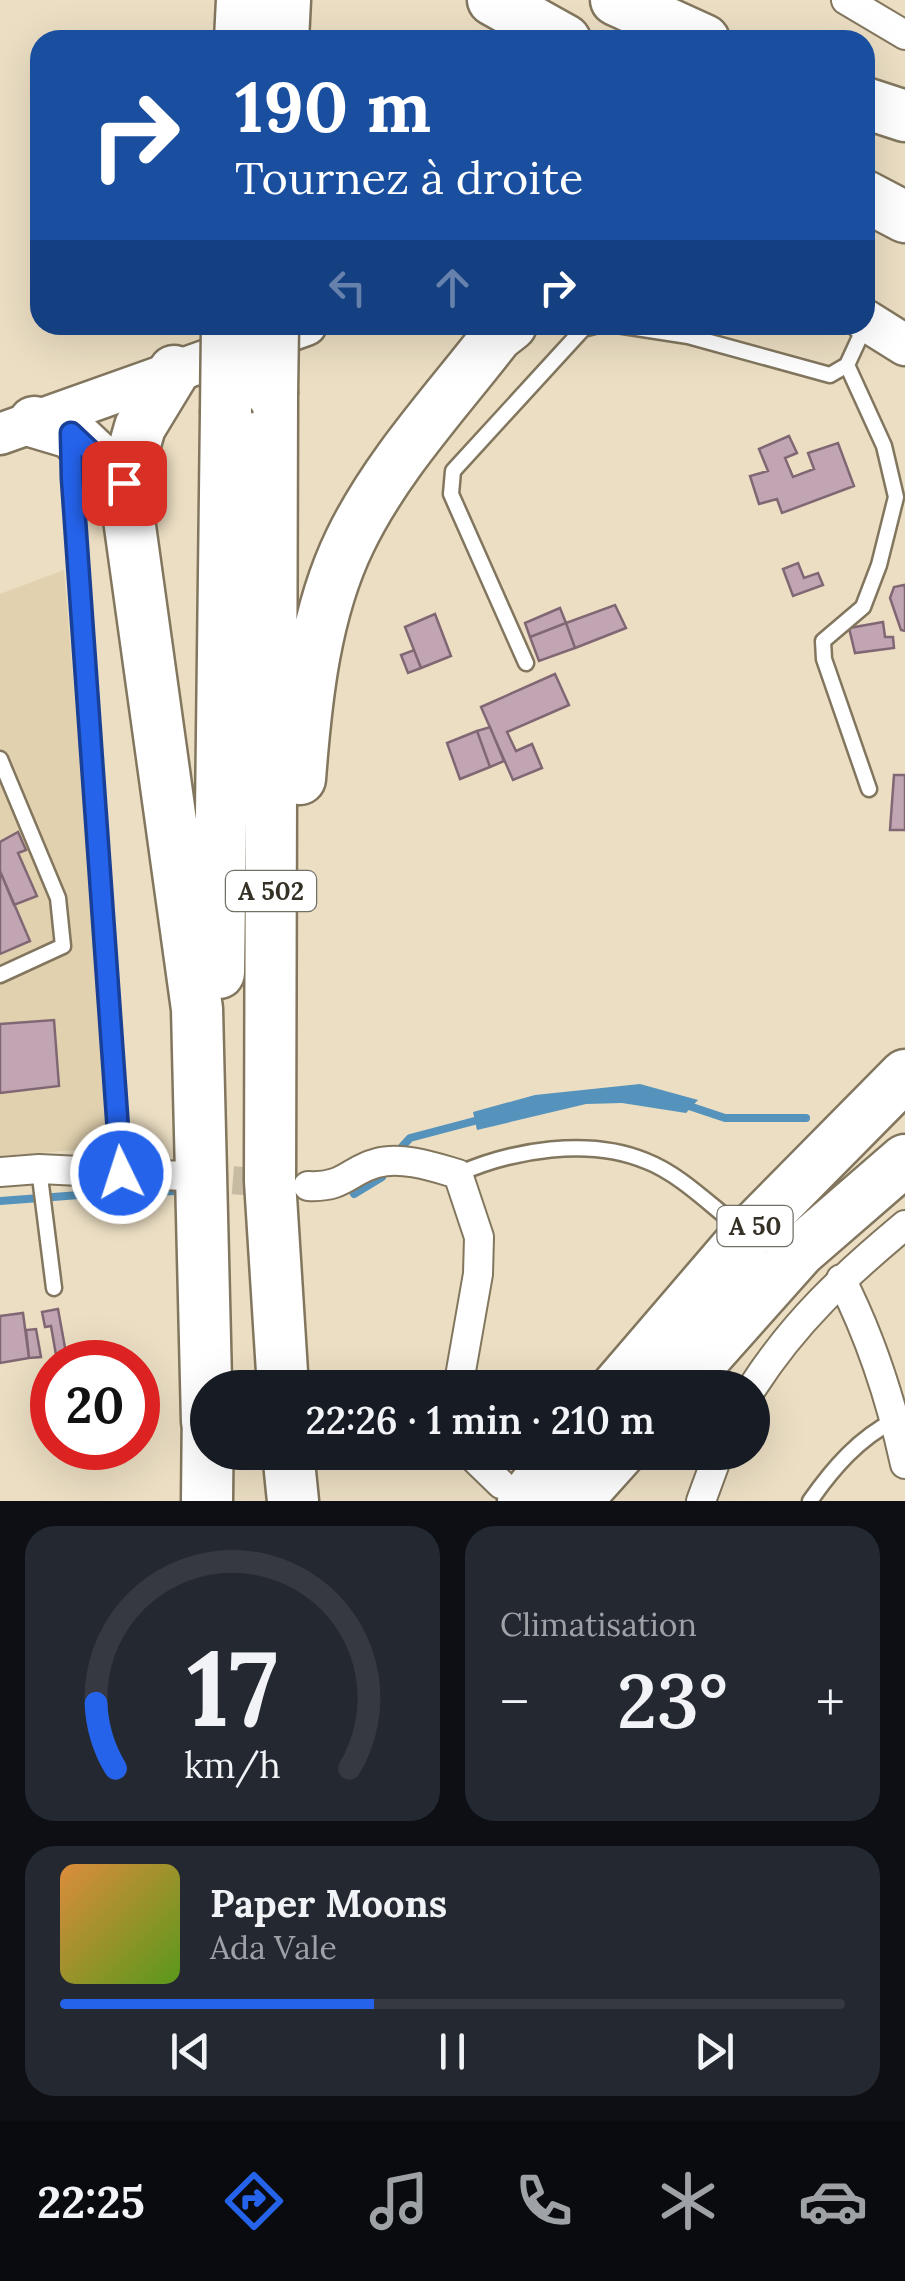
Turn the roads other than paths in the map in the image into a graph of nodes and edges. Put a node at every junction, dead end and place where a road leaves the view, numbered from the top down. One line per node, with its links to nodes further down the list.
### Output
1 (242, 0): 6 (highway)
2 (285, 0): 7 (highway)
3 (493, 0): 8 (highway)
4 (616, 0): 9 (highway)
5 (846, 0): 10 (street)
6 (240, 30)
7 (284, 30)
8 (547, 30)
9 (682, 30)
10 (905, 34)
11 (875, 106): 12 (highway)
12 (905, 116)
13 (875, 201): 14 (highway)
14 (905, 217)
15 (875, 326): 23 (main road)
16 (227, 335): 46 (highway, A 502, bridge)
17 (272, 335): 32 (highway, A 502, bridge)
18 (277, 335): 25 (main road)
19 (498, 335): 32 (highway)
20 (578, 335): 28 (lane)
21 (682, 335): 24 (lane)
22 (860, 335): 24 (lane)
23 (905, 346)
24 (847, 365): 30 (lane)
25 (174, 371): 26 (main road); 27 (highway)
26 (35, 429): 27 (highway); 36 (lane)
27 (124, 483): 45 (highway)
28 (526, 663)
29 (0, 760): 31 (lane)
30 (870, 790)
31 (0, 975)
32 (271, 1067): 47 (highway, A 502)
33 (905, 1075): 42 (highway, A 50)
34 (905, 1160): 50 (highway, A 50)
35 (0, 1172): 39 (street)
36 (121, 1173): 38 (street); 39 (street)
37 (458, 1174): 40 (street); 42 (lane); 48 (street)
38 (184, 1176)
39 (41, 1178): 44 (lane)
40 (308, 1186)
41 (905, 1225): 43 (street)
42 (748, 1234): 49 (highway, A 50)
43 (840, 1279): 51 (street); 52 (street)
44 (54, 1288)
45 (206, 1370)
46 (208, 1370)
47 (282, 1370)
48 (461, 1370)
49 (631, 1370)
50 (694, 1370)
51 (765, 1370)
52 (900, 1418): 53 (street); 65 (lane)
53 (905, 1464)
54 (207, 1470): 61 (highway)
55 (290, 1470): 62 (highway)
56 (487, 1470): 60 (street)
57 (539, 1470): 60 (highway)
58 (604, 1470): 63 (highway)
59 (712, 1470): 64 (street)
60 (512, 1493)
61 (207, 1501)
62 (293, 1501)
63 (576, 1501)
64 (701, 1501)
65 (810, 1501)

